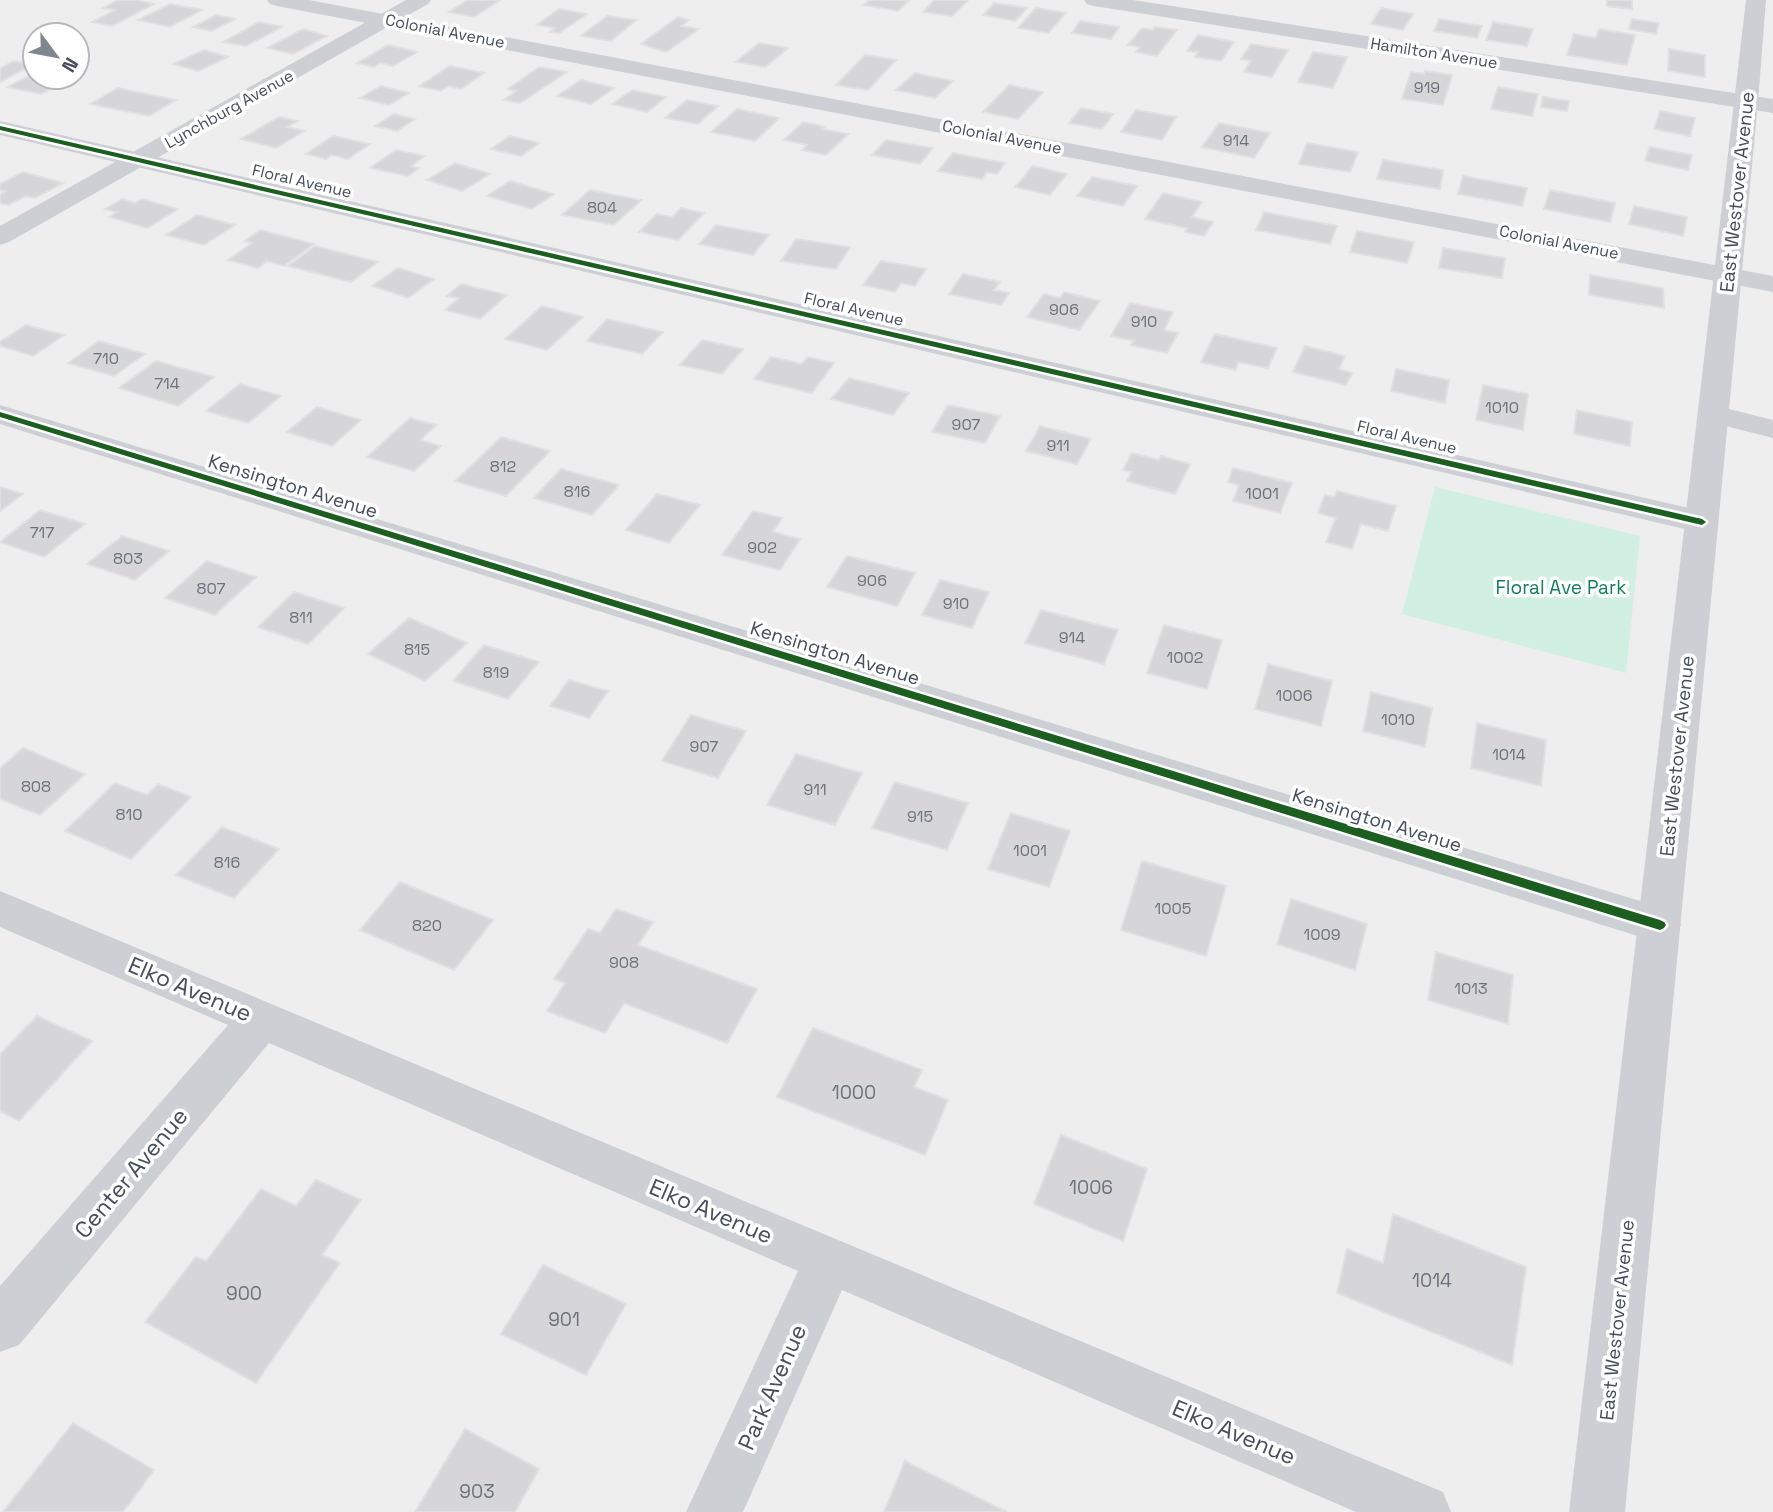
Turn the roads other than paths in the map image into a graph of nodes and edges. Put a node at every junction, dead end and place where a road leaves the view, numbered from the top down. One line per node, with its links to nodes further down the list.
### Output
1 (277, 0): 5 (street, Colonial Avenue)
2 (421, 0): 5 (street, Lynchburg Avenue)
3 (1094, 0): 6 (street, Hamilton Avenue)
4 (1756, 0): 6 (main road, East Westover Avenue)
5 (387, 20): 8 (street, Lynchburg Avenue); 10 (street, Colonial Avenue)
6 (1760, 104): 10 (main road, East Westover Avenue)
7 (0, 128): 8 (street, Floral Avenue)
8 (139, 160): 9 (street, Lynchburg Avenue); 15 (street, Floral Avenue)
9 (0, 237)
10 (1727, 274): 11 (street, Colonial Avenue); 13 (main road, East Westover Avenue)
11 (1773, 284)
12 (0, 414): 17 (street, Kensington Avenue)
13 (1713, 414): 14 (street); 15 (main road, East Westover Avenue)
14 (1773, 429)
15 (1702, 522): 17 (main road, East Westover Avenue)
16 (0, 908): 18 (street, Elko Avenue)
17 (1660, 925): 23 (main road, East Westover Avenue)
18 (261, 1020): 19 (street, Elko Avenue); 20 (street, Center Avenue)
19 (829, 1261): 21 (street, Park Avenue); 22 (street, Elko Avenue)
20 (0, 1326)
21 (714, 1512)
22 (1423, 1512)
23 (1597, 1512)

